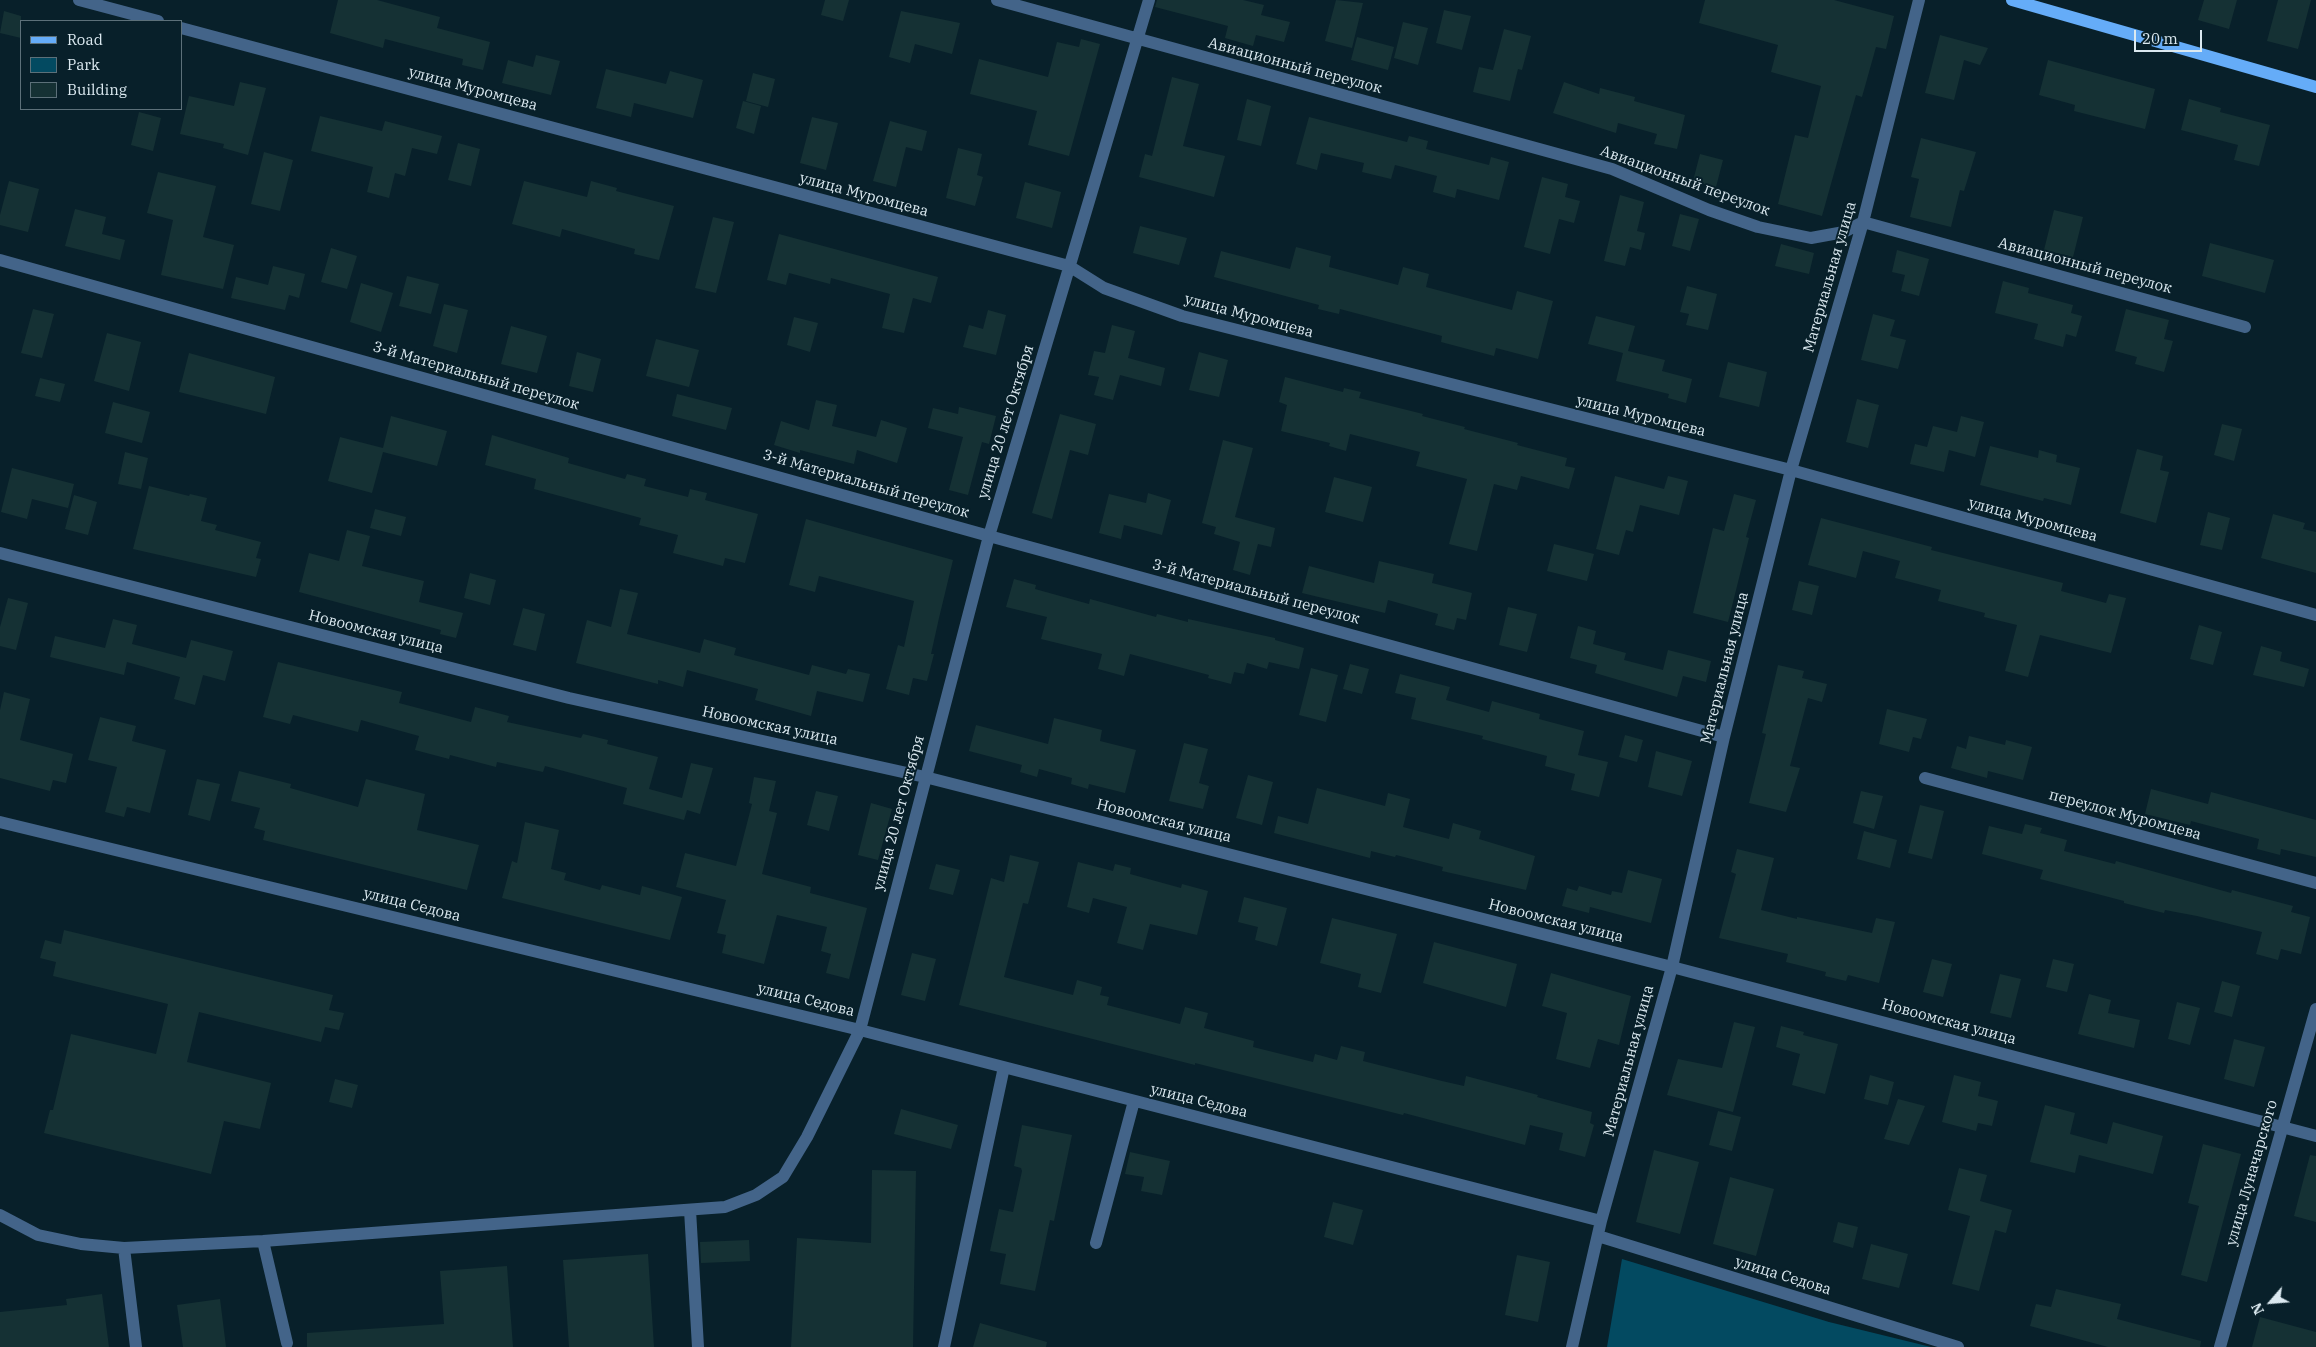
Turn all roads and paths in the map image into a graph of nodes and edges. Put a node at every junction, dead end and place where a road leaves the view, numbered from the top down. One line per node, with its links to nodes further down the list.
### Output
1 (79, 0): 6 (street)
2 (997, 0): 8 (street, Авиационный переулок)
3 (1149, 0): 8 (street, улица 20 лет Октября)
4 (1919, 0): 10 (street, Материальная улица)
5 (2012, 0): 9 (main road)
6 (154, 20)
7 (182, 28): 12 (street, улица Муромцева)
8 (1138, 40): 10 (street, Авиационный переулок); 12 (street, улица 20 лет Октября)
9 (2316, 87)
10 (1863, 222): 13 (street, Авиационный переулок); 14 (street, Материальная улица)
11 (0, 260): 15 (street, 3-й Материальный переулок)
12 (1069, 266): 14 (street, улица Муромцева); 15 (street, улица 20 лет Октября)
13 (2245, 327)
14 (1791, 470): 17 (street, улица Муромцева); 18 (street, Материальная улица)
15 (989, 536): 18 (street, 3-й Материальный переулок); 19 (street, улица 20 лет Октября)
16 (0, 553): 19 (street, Новоомская улица)
17 (2316, 615)
18 (1724, 737): 23 (street, Материальная улица)
19 (926, 777): 23 (street, Новоомская улица); 25 (street, улица 20 лет Октября)
20 (1925, 778): 22 (street, переулок Муромцева)
21 (0, 822): 25 (street, улица Седова)
22 (2316, 883)
23 (1672, 966): 28 (street, Новоомская улица); 32 (street, Материальная улица)
24 (2316, 1009): 28 (street, улица Луначарского)
25 (860, 1030): 26 (street, улица Седова); 30 (street, улица 20 лет Октября)
26 (1004, 1067): 27 (street, улица Седова); 41 (street)
27 (1134, 1101): 32 (street, улица Седова); 35 (street)
28 (2281, 1126): 29 (street, Новоомская улица); 43 (street, улица Луначарского)
29 (2316, 1136)
30 (690, 1210): 34 (street, улица 20 лет Октября); 40 (street)
31 (0, 1215): 36 (street, улица 20 лет Октября)
32 (1602, 1222): 33 (street, Материальная улица)
33 (1598, 1236): 38 (street, Материальная улица); 42 (street, улица Седова)
34 (264, 1241): 36 (street, улица 20 лет Октября); 37 (street)
35 (1096, 1242)
36 (124, 1248): 39 (street)
37 (287, 1343)
38 (1573, 1346)
39 (136, 1347)
40 (698, 1347)
41 (944, 1347)
42 (1958, 1347)
43 (2220, 1347)

